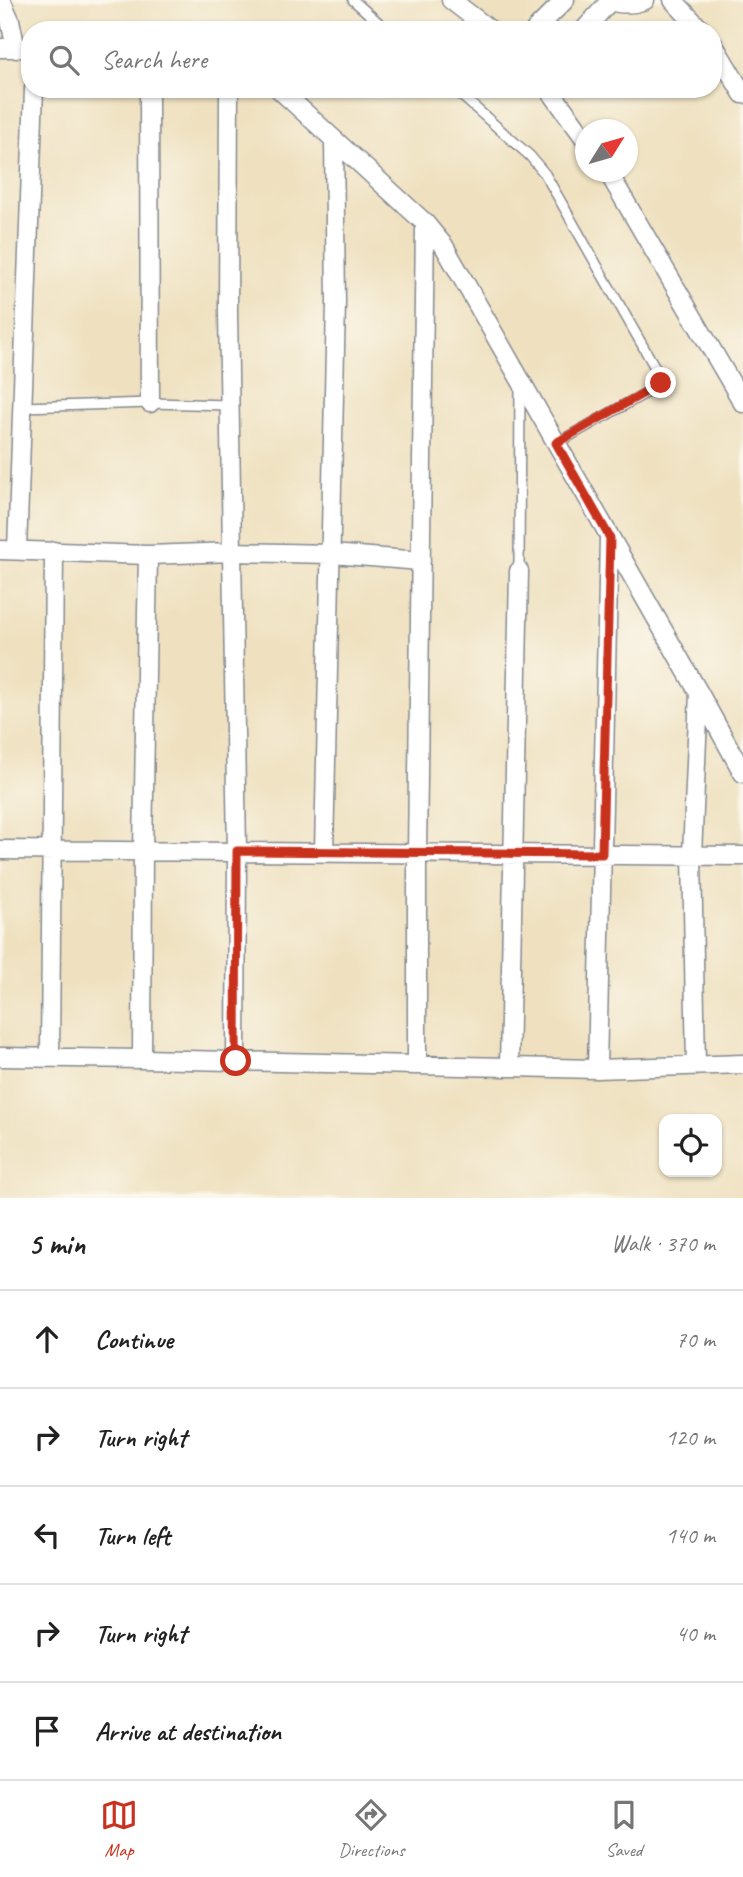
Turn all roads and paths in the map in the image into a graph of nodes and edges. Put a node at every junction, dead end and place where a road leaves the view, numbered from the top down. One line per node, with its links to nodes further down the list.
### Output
1 (1, 0): 13 (street)
2 (353, 0): 8 (lane)
3 (451, 0): 9 (street)
4 (565, 0): 10 (street)
5 (645, 0): 7 (street)
6 (673, 0): 12 (street)
7 (609, 1): 11 (street)
8 (377, 21)
9 (478, 21)
10 (544, 21)
11 (592, 21)
12 (693, 21)
13 (15, 48)
14 (722, 59): 15 (street)
15 (743, 94)
16 (34, 98): 30 (street)
17 (149, 98): 27 (street)
18 (229, 98): 29 (street)
19 (289, 98): 23 (street)
20 (464, 98): 31 (lane)
21 (556, 98): 22 (street)
22 (575, 125)
23 (334, 141): 25 (street); 36 (street)
24 (614, 182): 28 (street)
25 (425, 223): 26 (street); 38 (street)
26 (520, 380): 31 (street); 39 (lane)
27 (150, 403): 29 (lane); 30 (lane)
28 (743, 403)
29 (230, 405): 35 (street)
30 (23, 407): 33 (street)
31 (556, 443): 32 (street)
32 (610, 538): 40 (street); 49 (street)
33 (9, 550): 34 (street)
34 (54, 551): 37 (street); 43 (street)
35 (232, 552): 36 (street); 37 (street); 45 (street)
36 (332, 554): 38 (street); 46 (street)
37 (148, 555): 44 (street)
38 (421, 561): 47 (street)
39 (519, 571): 48 (street)
40 (699, 693): 41 (street); 50 (street)
41 (743, 773)
42 (0, 850): 43 (street)
43 (53, 850): 44 (street); 53 (street)
44 (143, 851): 45 (street); 54 (street)
45 (237, 851): 46 (street); 55 (street)
46 (324, 852): 47 (street)
47 (417, 853): 48 (street); 56 (street)
48 (512, 853): 49 (street); 59 (street)
49 (602, 854): 50 (street); 60 (street)
50 (692, 855): 51 (street); 58 (street)
51 (743, 856)
52 (0, 1057): 53 (street)
53 (50, 1058): 54 (street)
54 (142, 1059): 55 (street)
55 (236, 1061): 56 (street)
56 (417, 1065): 59 (street)
57 (743, 1065): 58 (street)
58 (696, 1066): 60 (street)
59 (509, 1067): 60 (street)
60 (597, 1069)

